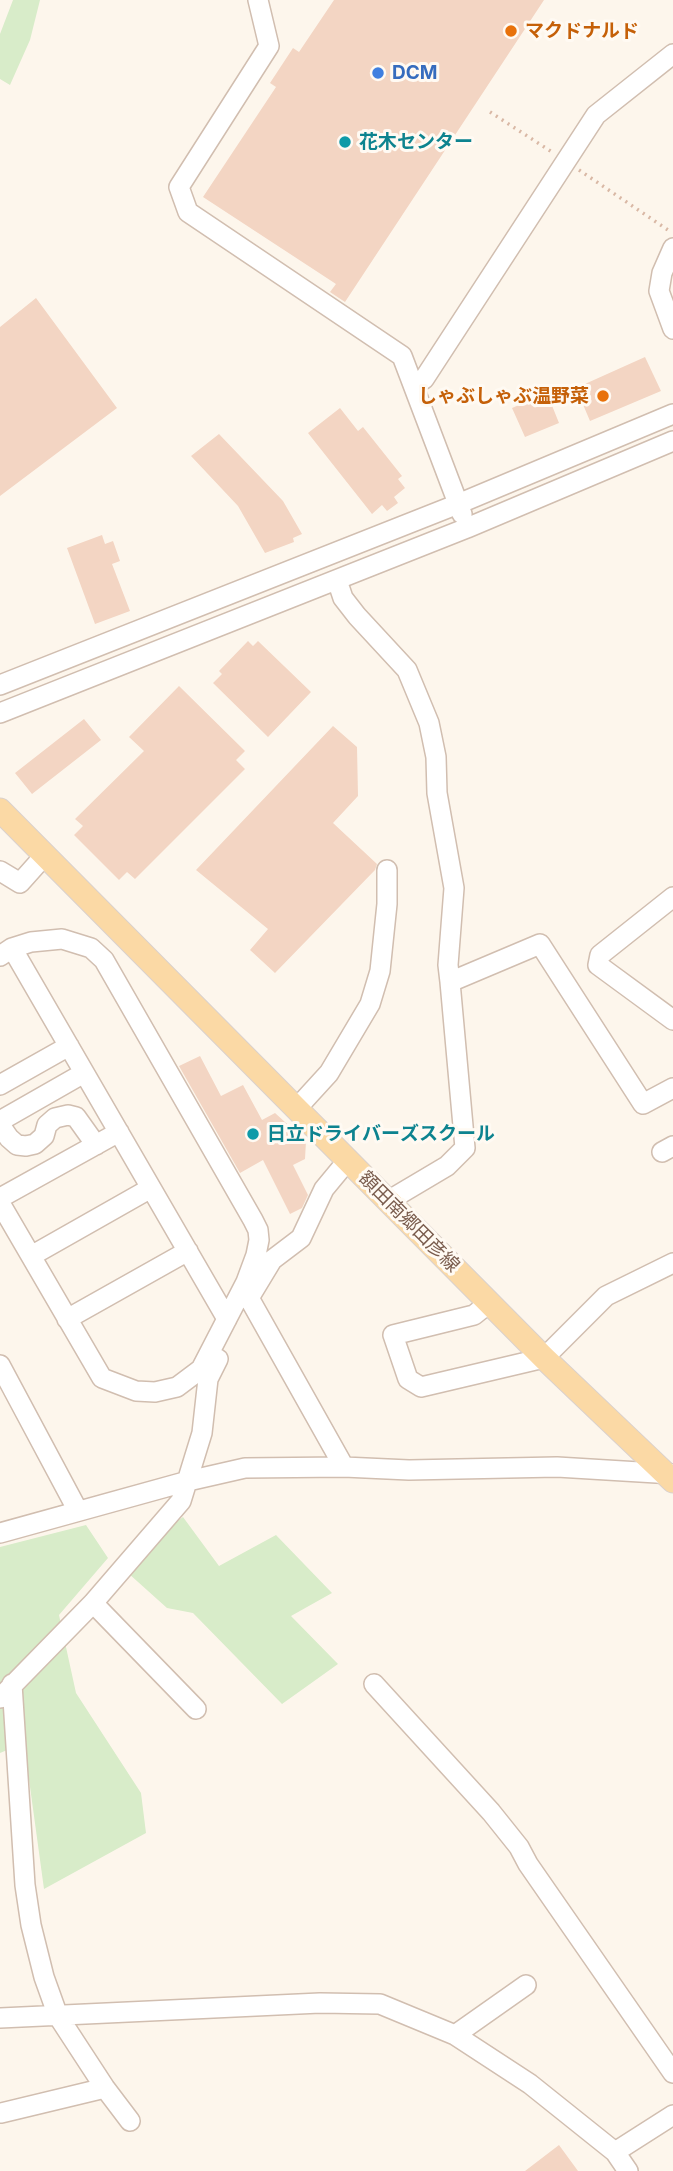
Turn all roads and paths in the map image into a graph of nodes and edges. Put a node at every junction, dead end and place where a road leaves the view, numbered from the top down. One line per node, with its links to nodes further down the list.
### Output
1 (258, 0): 5 (street)
2 (673, 54): 5 (street)
3 (673, 248): 4 (street)
4 (673, 329)
5 (413, 385): 8 (street)
6 (673, 414): 8 (street)
7 (673, 442): 9 (street)
8 (458, 504): 9 (street); 11 (street)
9 (467, 528): 10 (street)
10 (337, 580): 12 (street); 19 (street)
11 (0, 685)
12 (0, 713)
13 (0, 810): 14 (main road, 額田南郷田彦線)
14 (45, 855): 16 (street); 25 (main road, 額田南郷田彦線)
15 (387, 870): 25 (street)
16 (0, 871)
17 (673, 897): 20 (street)
18 (6, 952): 21 (street); 39 (street)
19 (450, 982): 24 (street); 32 (street)
20 (671, 1012)
21 (69, 1046): 22 (street); 23 (street)
22 (85, 1073): 26 (street); 27 (street)
23 (0, 1085)
24 (673, 1088)
25 (297, 1108): 29 (main road, 額田南郷田彦線)
26 (0, 1123): 28 (street)
27 (119, 1132): 28 (street); 30 (street)
28 (96, 1145): 31 (street)
29 (348, 1160): 32 (main road, 額田南郷田彦線); 36 (street)
30 (151, 1188): 33 (street); 34 (street)
31 (0, 1200): 34 (street)
32 (388, 1201): 37 (main road, 額田南郷田彦線)
33 (188, 1251): 38 (street); 39 (street)
34 (31, 1256): 38 (street)
35 (673, 1264): 40 (street)
36 (249, 1298): 43 (street); 45 (street)
37 (489, 1303): 40 (main road, 額田南郷田彦線); 40 (street)
38 (67, 1319): 39 (street)
39 (227, 1319)
40 (544, 1358): 44 (main road, 額田南郷田彦線)
41 (0, 1365): 42 (street)
42 (7, 1393): 46 (street)
43 (344, 1467): 44 (street); 45 (street)
44 (671, 1477)
45 (188, 1481): 46 (street); 48 (street)
46 (78, 1511): 47 (street)
47 (0, 1533)
48 (93, 1603): 50 (street); 51 (street)
49 (374, 1684): 56 (street)
50 (6, 1691): 53 (street)
51 (196, 1709)
52 (526, 1985): 55 (street)
53 (58, 2017): 54 (street); 55 (street); 57 (street)
54 (0, 2018)
55 (455, 2035): 61 (street)
56 (673, 2073)
57 (105, 2088): 58 (street); 60 (street)
58 (1, 2113)
59 (673, 2115): 61 (street)
60 (130, 2121)
61 (615, 2152): 62 (street)
62 (628, 2171)

